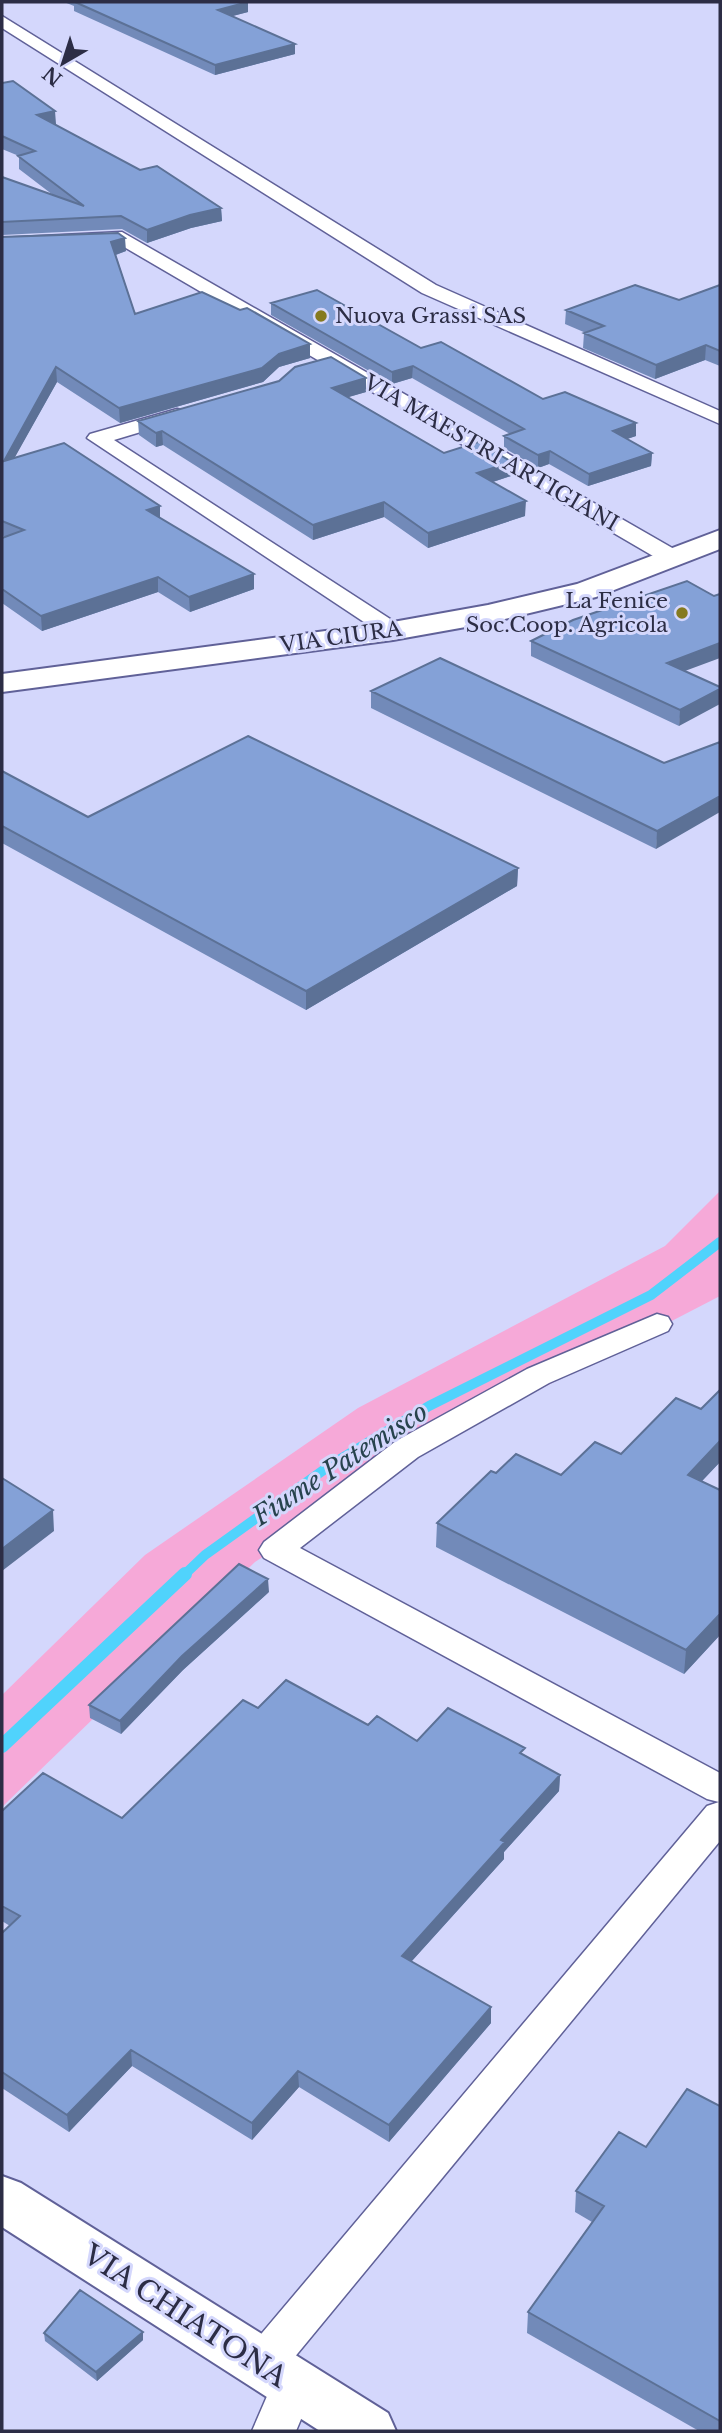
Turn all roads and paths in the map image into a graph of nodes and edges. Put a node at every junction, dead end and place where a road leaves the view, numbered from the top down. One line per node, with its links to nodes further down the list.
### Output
1 (2, 21): 6 (street)
2 (2, 244): 3 (street, VIA MAESTRI ARTIGIANI)
3 (333, 361): 4 (street); 8 (street, VIA MAESTRI ARTIGIANI)
4 (310, 368)
5 (191, 411): 9 (street)
6 (720, 418)
7 (720, 539): 8 (main road, VIA CIURA)
8 (673, 558): 9 (main road, VIA CIURA)
9 (393, 631): 10 (main road, VIA CIURA)
10 (2, 683)
11 (657, 1324): 12 (street)
12 (720, 1789)
13 (720, 1816): 15 (street)
14 (2, 2199): 15 (main road, VIA CHIATONA)
15 (276, 2394): 16 (main road, VIA CHIATONA)
16 (368, 2431)

